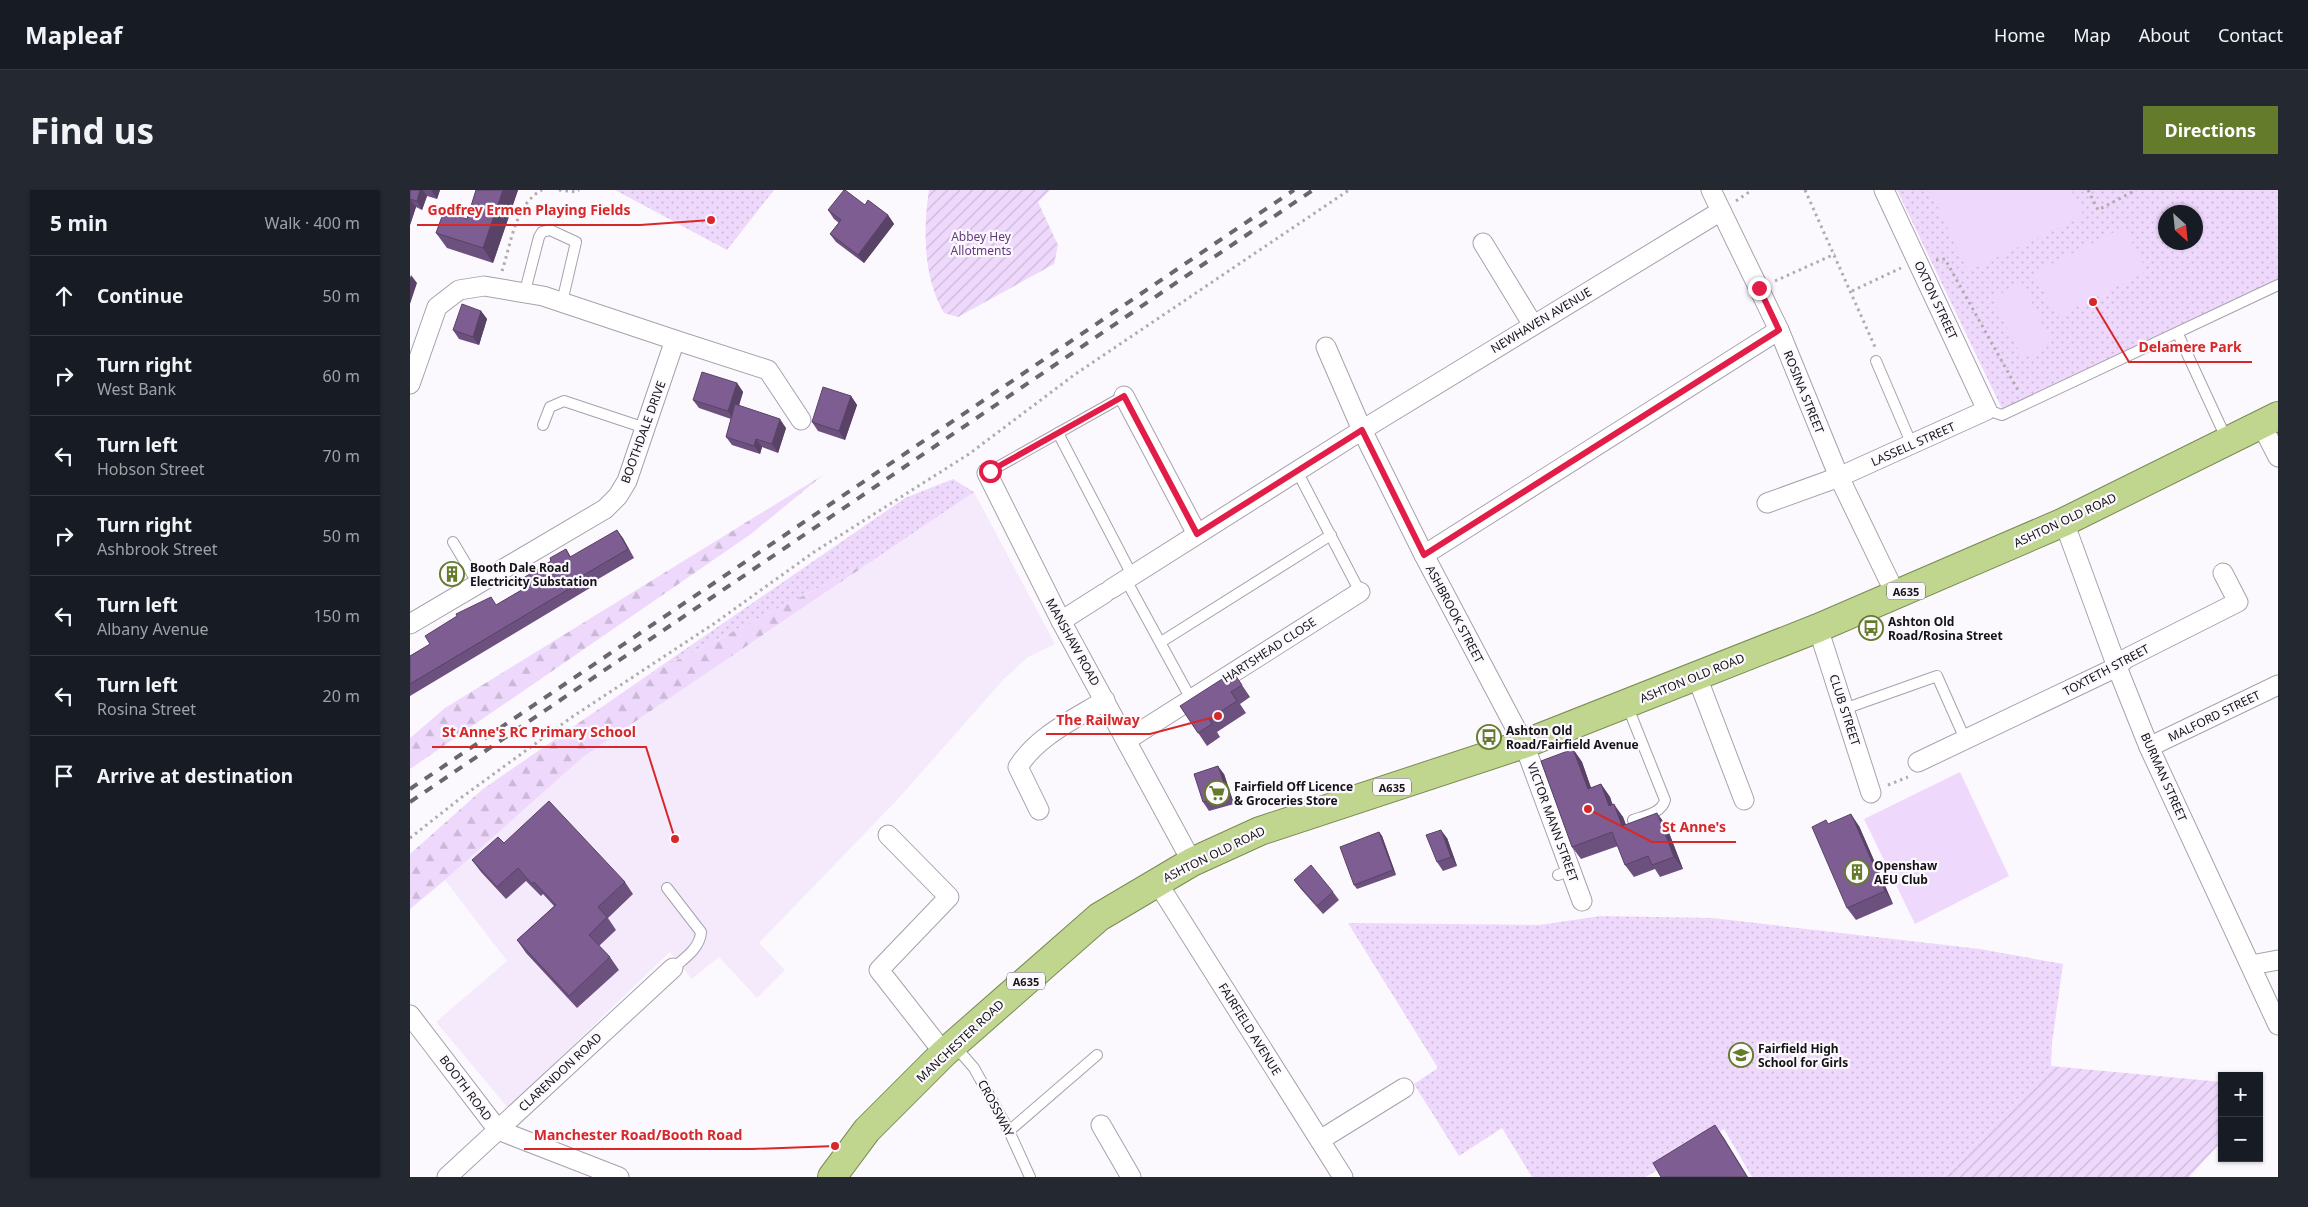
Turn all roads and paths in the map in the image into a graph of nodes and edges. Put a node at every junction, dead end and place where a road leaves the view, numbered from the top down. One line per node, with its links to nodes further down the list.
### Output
1 (542, 190): 14 (path)
2 (559, 190): 3 (path)
3 (579, 190)
4 (1350, 190): 74 (path)
5 (1712, 190): 10 (street, ROSINA STREET)
6 (1805, 190): 12 (path)
7 (1884, 190): 13 (street, OXTON STREET)
8 (2088, 190): 9 (path)
9 (2136, 190)
10 (1721, 211): 16 (street, ROSINA STREET); 20 (street, NEWHAVEN AVENUE)
11 (1483, 243): 20 (street)
12 (1835, 254): 16 (path); 17 (path)
13 (1917, 261): 17 (path); 27 (path); 29 (street, OXTON STREET)
14 (500, 278)
15 (2278, 285): 22 (lane)
16 (1759, 288): 21 (street, ROSINA STREET)
17 (1852, 290): 25 (path)
18 (525, 291): 19 (street); 19 (lane); 26 (street)
19 (562, 302): 23 (street)
20 (1532, 325): 34 (street, NEWHAVEN AVENUE)
21 (1779, 330): 41 (street, ROSINA STREET); 47 (street)
22 (2178, 334): 29 (lane); 36 (lane)
23 (675, 340): 30 (street); 33 (street, BOOTHDALE DRIVE)
24 (1326, 347): 34 (street, ASHBROOK STREET)
25 (1876, 360): 37 (lane)
26 (410, 384)
27 (2020, 394)
28 (1124, 396): 35 (lane); 44 (street)
29 (1987, 410): 37 (street, LASSELL STREET)
30 (800, 420)
31 (2270, 420): 36 (highway, ASHTON OLD ROAD / A635); 38 (street)
32 (543, 425): 33 (lane)
33 (645, 428): 49 (street, BOOTHDALE DRIVE)
34 (1362, 430): 39 (street, NEWHAVEN AVENUE); 47 (street, ASHBROOK STREET)
35 (1058, 433): 40 (lane); 50 (lane)
36 (2228, 441): 43 (highway, ASHTON OLD ROAD / A635)
37 (1912, 445): 41 (street, LASSELL STREET)
38 (2278, 457)
39 (1297, 471): 44 (street, NEWHAVEN AVENUE); 45 (lane)
40 (987, 473): 53 (street, MANSHAW ROAD)
41 (1839, 476): 42 (street, LASSELL STREET); 52 (street, ROSINA STREET)
42 (1767, 503)
43 (2064, 522): 52 (highway, ASHTON OLD ROAD / A635); 57 (street, BURMAN STREET)
44 (1197, 534): 50 (street, NEWHAVEN AVENUE)
45 (1331, 535): 51 (lane); 56 (lane)
46 (453, 542): 49 (lane)
47 (1424, 555): 66 (street, ASHBROOK STREET)
48 (2223, 573): 57 (street, TOXTETH STREET)
49 (478, 584): 54 (street, BOOTHDALE DRIVE)
50 (1119, 584): 53 (street, NEWHAVEN AVENUE); 56 (lane)
51 (1360, 592): 60 (street, HARTSHEAD CLOSE)
52 (1896, 595): 55 (highway, ASHTON OLD ROAD / A635)
53 (1061, 621): 61 (street, MANSHAW ROAD)
54 (410, 624)
55 (1818, 628): 58 (highway, ASHTON OLD ROAD / A635); 63 (street, CLUB STREET)
56 (1161, 642): 60 (lane)
57 (2117, 667): 64 (street, TOXTETH STREET); 67 (street, BURMAN STREET)
58 (1697, 676): 62 (highway, ASHTON OLD ROAD / A635); 70 (street)
59 (2278, 685): 67 (street, MALFORD STREET)
60 (1192, 699): 65 (street, HARTSHEAD CLOSE)
61 (1105, 700): 65 (street, MANSHAW ROAD); 71 (street)
62 (1626, 704): 66 (highway, ASHTON OLD ROAD / A635); 72 (lane)
63 (1844, 709): 64 (lane); 69 (street, CLUB STREET)
64 (1965, 739): 68 (street, TOXTETH STREET)
65 (1127, 740): 75 (street, MANSHAW ROAD)
66 (1524, 744): 75 (highway, ASHTON OLD ROAD / A635); 78 (street, VICTOR MANN STREET)
67 (2149, 747): 81 (street, BURMAN STREET)
68 (1918, 762): 69 (path)
69 (1872, 793)
70 (1744, 800)
71 (1039, 810)
72 (1633, 820)
73 (888, 835): 85 (street)
74 (410, 838)
75 (1192, 862): 76 (highway, ASHTON OLD ROAD / A635)
76 (1157, 882): 79 (highway, ASHTON OLD ROAD / A635); 91 (street, FAIRFIELD AVENUE)
77 (667, 888): 82 (lane)
78 (1582, 901)
79 (1099, 917): 85 (highway, MANCHESTER ROAD / A635)
80 (2278, 960): 81 (street)
81 (2251, 965): 84 (street, BURMAN STREET)
82 (673, 968): 89 (street, CLARENDON ROAD)
83 (410, 1015): 89 (street, BOOTH ROAD)
84 (2278, 1025)
85 (949, 1049): 90 (lane, CROSSWAY); 94 (highway, MANCHESTER ROAD / A635)
86 (1097, 1055): 90 (lane)
87 (1404, 1088): 91 (street)
88 (1101, 1124): 96 (street)
89 (498, 1130): 92 (street, CLARENDON ROAD); 93 (street, BOOTH ROAD)
90 (1010, 1131): 95 (lane, CROSSWAY)
91 (1320, 1140): 97 (street, FAIRFIELD AVENUE)
92 (447, 1177)
93 (619, 1177)
94 (832, 1177)
95 (1030, 1177)
96 (1131, 1177)
97 (1344, 1177)

